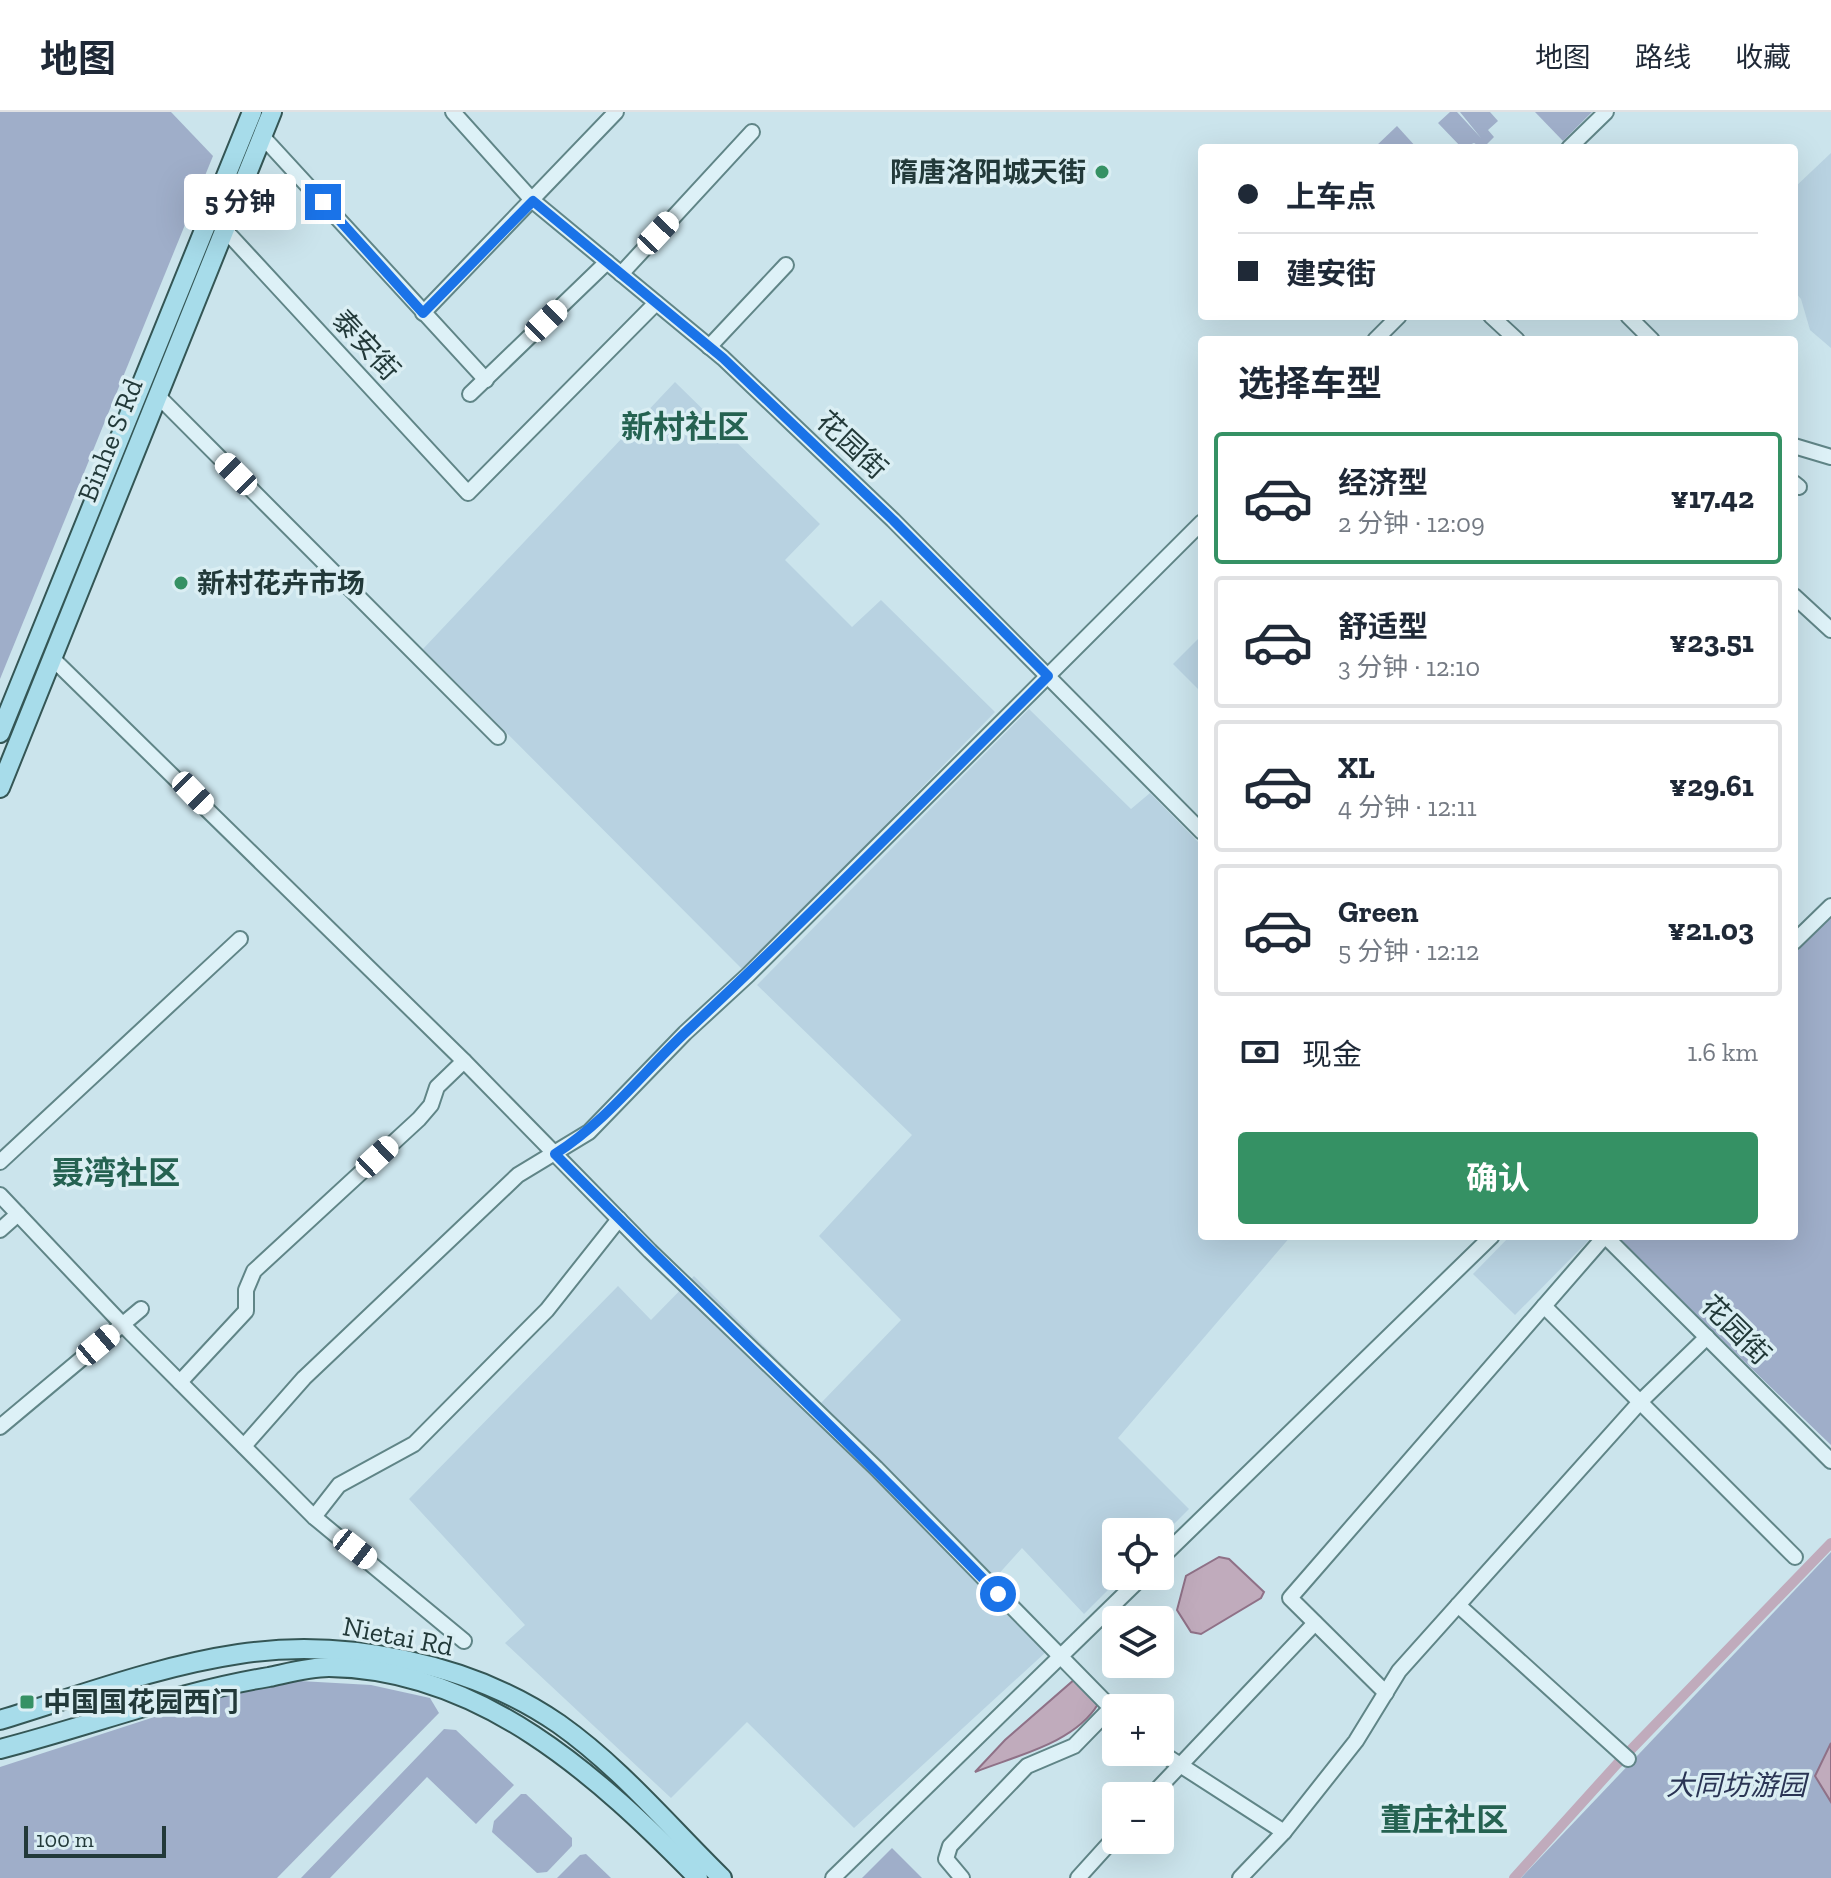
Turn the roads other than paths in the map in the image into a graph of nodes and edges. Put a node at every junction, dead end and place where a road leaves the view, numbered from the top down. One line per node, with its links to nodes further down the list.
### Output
1 (252, 112): 19 (main road, Binhe S Rd)
2 (272, 112): 7 (main road, Binhe S Rd)
3 (453, 112): 9 (street, 花园街)
4 (616, 112): 9 (street)
5 (1606, 112): 8 (street)
6 (752, 132): 13 (street)
7 (262, 136): 10 (main road, Binhe S Rd); 15 (street)
8 (1573, 144)
9 (533, 201): 11 (street, 花园街); 15 (street)
10 (226, 231): 14 (street, 泰安街); 20 (main road, Binhe S Rd)
11 (607, 262): 13 (street, 花园街); 25 (street)
12 (786, 265): 24 (street)
13 (621, 274): 14 (street, 花园街)
14 (656, 303): 24 (street, 花园街)
15 (423, 313): 25 (street)
16 (1395, 320): 21 (street)
17 (1495, 320): 22 (street)
18 (1632, 320): 23 (street)
19 (167, 322): 20 (main road); 35 (main road, Binhe S Rd)
20 (185, 329): 27 (main road, Binhe S Rd)
21 (1379, 336)
22 (1513, 336)
23 (1648, 336)
24 (709, 347): 34 (street, 花园街)
25 (486, 380): 26 (street)
26 (470, 394)
27 (157, 395): 33 (main road, Binhe S Rd); 36 (street)
28 (1798, 447): 29 (street)
29 (1831, 457)
30 (1198, 526): 34 (street)
31 (1798, 600): 32 (street)
32 (1831, 630)
33 (52, 658): 37 (main road, Binhe S Rd); 44 (street)
34 (1048, 676): 40 (street, 花园街); 45 (street)
35 (0, 733)
36 (498, 737)
37 (17, 748): 38 (main road, Binhe S Rd); 39 (main road)
38 (0, 788)
39 (0, 808)
40 (1198, 828)
41 (1831, 906): 42 (street)
42 (1798, 938)
43 (240, 939): 46 (street)
44 (464, 1061): 45 (street); 58 (street)
45 (555, 1154): 49 (street); 61 (street)
46 (0, 1162)
47 (0, 1195): 48 (street)
48 (18, 1214): 50 (street); 56 (street)
49 (619, 1219): 63 (street); 70 (street)
50 (0, 1230)
51 (1488, 1240): 64 (street)
52 (1602, 1240): 54 (street)
53 (1609, 1240): 57 (street, 花园街)
54 (1544, 1306): 59 (street); 68 (street)
55 (141, 1309): 56 (street)
56 (122, 1324): 58 (street); 60 (street)
57 (1707, 1337): 59 (street); 62 (street, 花园街)
58 (180, 1382): 61 (street)
59 (1640, 1402): 65 (street); 67 (street)
60 (0, 1427)
61 (244, 1446): 63 (street)
62 (1831, 1461)
63 (314, 1517): 69 (street)
64 (1174, 1545)
65 (1795, 1557)
66 (1129, 1590): 70 (street)
67 (1458, 1605): 71 (street); 76 (street)
68 (1315, 1623): 71 (street); 78 (street)
69 (464, 1641)
70 (1060, 1657): 72 (street); 84 (street)
71 (1386, 1693): 80 (street)
72 (1102, 1699)
73 (0, 1720): 83 (main road, Nietai Rd)
74 (1102, 1722): 85 (street)
75 (0, 1749): 82 (main road, Nietai Rd)
76 (1628, 1759)
77 (1174, 1764): 78 (street)
78 (1178, 1767): 79 (street); 80 (street)
79 (1164, 1782)
80 (1284, 1832): 87 (street)
81 (1102, 1851): 86 (street)
82 (698, 1878)
83 (722, 1878)
84 (833, 1878)
85 (962, 1878)
86 (1078, 1878)
87 (1240, 1878)

